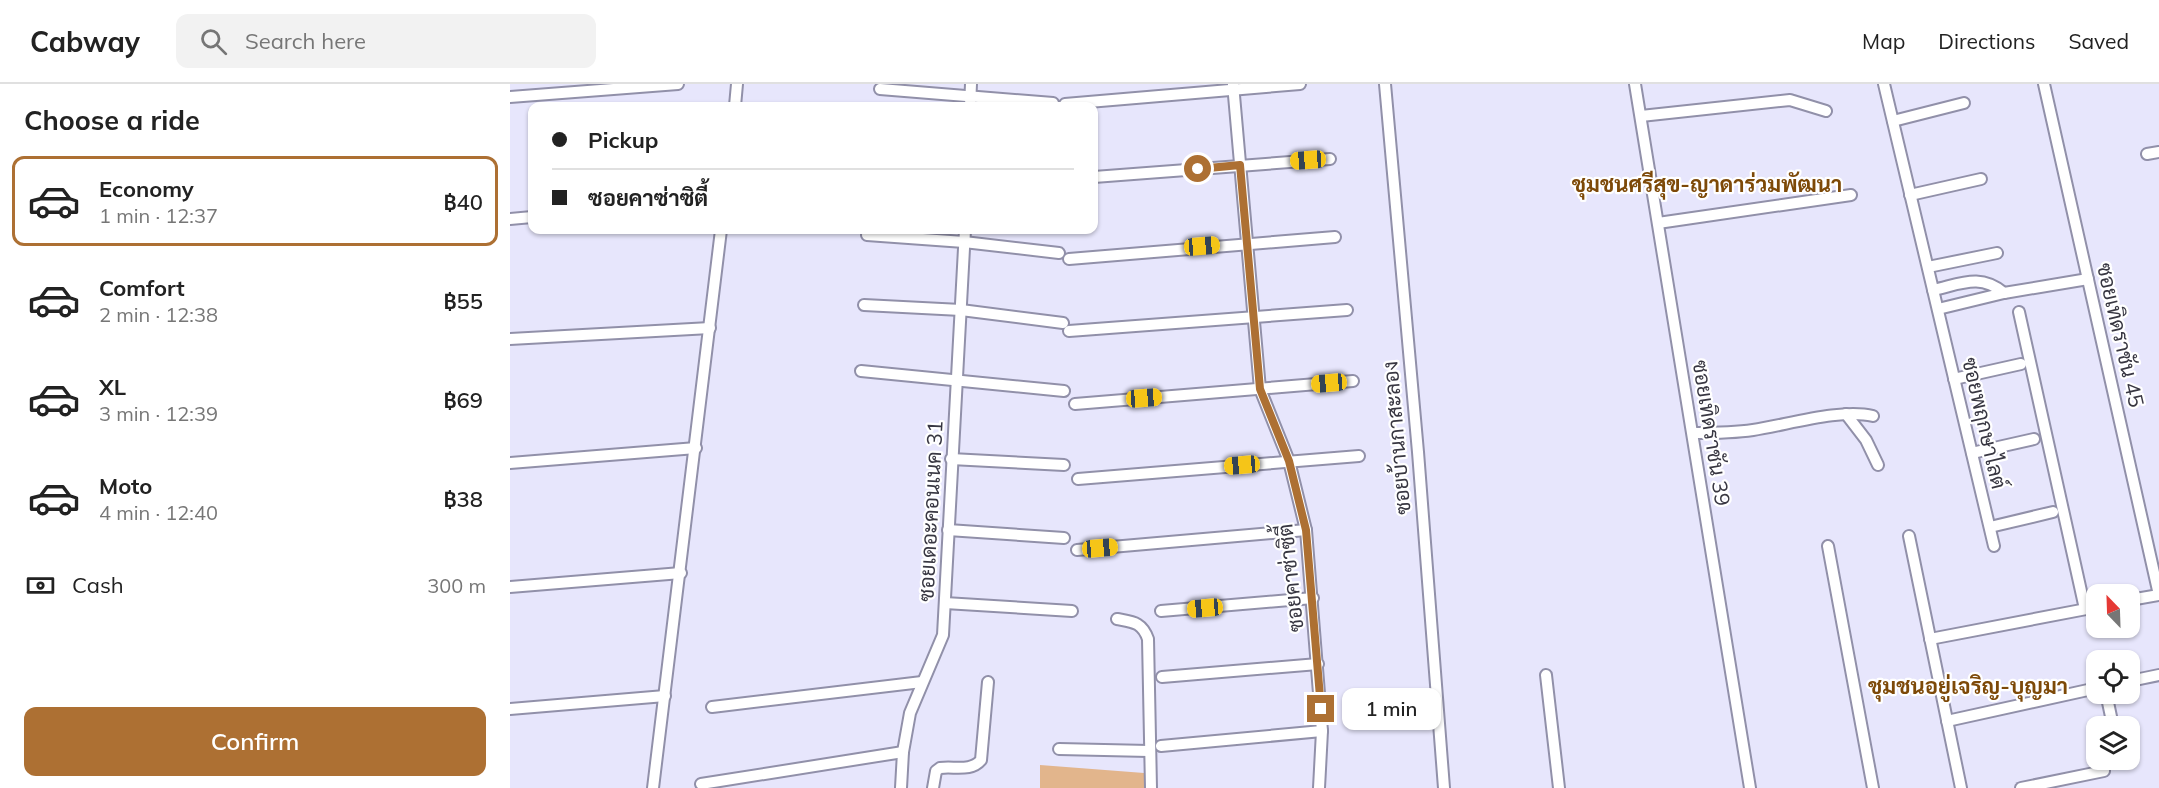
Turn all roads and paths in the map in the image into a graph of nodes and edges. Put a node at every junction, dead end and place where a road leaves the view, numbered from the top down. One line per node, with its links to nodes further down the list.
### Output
1 (678, 84): 11 (street)
2 (737, 84): 12 (street)
3 (971, 84): 13 (street)
4 (1300, 84): 9 (street)
5 (1385, 84): 114 (street, ซอยบ้านกาสะลอง)
6 (1635, 84): 17 (street, ซอยเทิดราชัน 39)
7 (1884, 84): 18 (street, ซอยพฤกษาไลต์)
8 (2044, 84): 38 (street, ซอยเทิดราชัน 45)
9 (1233, 87): 14 (street); 22 (street, ซอยคาซ่าซิตี้)
10 (880, 89): 13 (street)
11 (510, 97)
12 (735, 102)
13 (970, 102)
14 (1085, 102)
15 (1964, 103): 18 (street)
16 (1826, 111): 17 (street)
17 (1641, 116): 29 (street, ซอยเทิดราชัน 39)
18 (1893, 121): 26 (street, ซอยพฤกษาไลต์)
19 (2159, 152): 20 (street)
20 (2147, 154)
21 (1330, 159): 22 (street)
22 (1240, 165): 23 (street); 35 (street, ซอยคาซ่าซิตี้)
23 (1098, 177)
24 (1981, 179): 26 (street)
25 (1851, 195): 29 (street)
26 (1910, 195): 37 (street, ซอยพฤกษาไลต์)
27 (528, 217): 28 (street)
28 (510, 219)
29 (1658, 223): 59 (street, ซอยเทิดราชัน 39)
30 (721, 234): 47 (street)
31 (965, 234): 34 (street, ซอยเดอะคอนเนค 31)
32 (867, 235): 34 (street)
33 (1335, 237): 35 (street)
34 (964, 242): 35 (street); 43 (street, ซอยเดอะคอนเนค 31)
35 (1246, 243): 46 (street, ซอยคาซ่าซิตี้)
36 (1997, 253): 37 (street)
37 (1928, 267): 39 (street, ซอยพฤกษาไลต์)
38 (2088, 279): 40 (street); 81 (street, ซอยเทิดราชัน 45)
39 (1933, 290): 40 (street); 42 (street, ซอยพฤกษาไลต์)
40 (2004, 293): 42 (street)
41 (864, 305): 43 (street)
42 (1938, 309): 51 (street, ซอยพฤกษาไลต์)
43 (961, 310): 46 (street); 52 (street, ซอยเดอะคอนเนค 31)
44 (1347, 310): 46 (street)
45 (2019, 312): 85 (street)
46 (1252, 317): 54 (street, ซอยคาซ่าซิตี้)
47 (710, 328): 48 (street); 61 (street)
48 (510, 339)
49 (2021, 364): 51 (street)
50 (861, 371): 52 (street)
51 (1954, 379): 62 (street, ซอยพฤกษาไลต์)
52 (956, 380): 55 (street); 64 (street, ซอยเดอะคอนเนค 31)
53 (1353, 381): 54 (street)
54 (1260, 389): 56 (street); 65 (street, ซอยคาซ่าซิตี้)
55 (1064, 391)
56 (1075, 404)
57 (1846, 414): 58 (street); 59 (street); 68 (street)
58 (1873, 416)
59 (1693, 433): 116 (street, ซอยเทิดราชัน 39)
60 (2034, 439): 62 (street)
61 (696, 448): 66 (street); 79 (street)
62 (1972, 453): 71 (street, ซอยพฤกษาไลต์)
63 (1359, 456): 65 (street)
64 (951, 459): 67 (street); 72 (street, ซอยเดอะคอนเนค 31)
65 (1289, 461): 69 (street); 73 (street, ซอยคาซ่าซิตี้)
66 (510, 463)
67 (1064, 465)
68 (1878, 465)
69 (1078, 478)
70 (2053, 512): 71 (street)
71 (1990, 527): 77 (street, ซอยพฤกษาไลต์)
72 (948, 530): 75 (street); 84 (street, ซอยเดอะคอนเนค 31)
73 (1306, 530): 78 (street); 82 (street, ซอยคาซ่าซิตี้)
74 (1909, 536): 89 (street)
75 (1064, 538)
76 (1828, 546): 117 (street)
77 (1994, 546)
78 (1077, 550)
79 (681, 573): 80 (street); 98 (street)
80 (510, 587)
81 (2159, 595): 83 (street)
82 (1313, 598): 87 (street); 90 (street, ซอยคาซ่าซิตี้)
83 (2140, 598)
84 (945, 603): 86 (street); 95 (street, ซอยเดอะคอนเนค 31)
85 (2085, 609): 89 (street)
86 (1072, 611)
87 (1161, 611)
88 (1117, 619): 105 (street)
89 (1930, 639): 101 (street)
90 (1318, 664): 93 (street); 102 (street, ซอยคาซ่าซิตี้)
91 (1546, 675): 115 (street)
92 (2159, 675): 94 (street)
93 (1162, 677)
94 (2140, 679)
95 (922, 682): 99 (street); 106 (street, ซอยเดอะคอนเนค 31)
96 (988, 682): 111 (street)
97 (2086, 690): 101 (street)
98 (666, 696): 100 (street); 109 (street)
99 (712, 707)
100 (510, 709)
101 (1947, 721): 118 (street)
102 (1322, 731): 103 (street); 113 (street, ซอยคาซ่าซิตี้)
103 (1161, 746)
104 (1059, 749): 105 (street)
105 (1149, 751): 112 (street)
106 (903, 752): 108 (street); 110 (street, ซอยเดอะคอนเนค 31)
107 (2104, 771): 119 (street)
108 (701, 784)
109 (654, 788)
110 (901, 788)
111 (933, 788)
112 (1151, 788)
113 (1319, 788)
114 (1444, 788)
115 (1559, 788)
116 (1750, 788)
117 (1873, 788)
118 (1960, 788)
119 (2021, 788)

